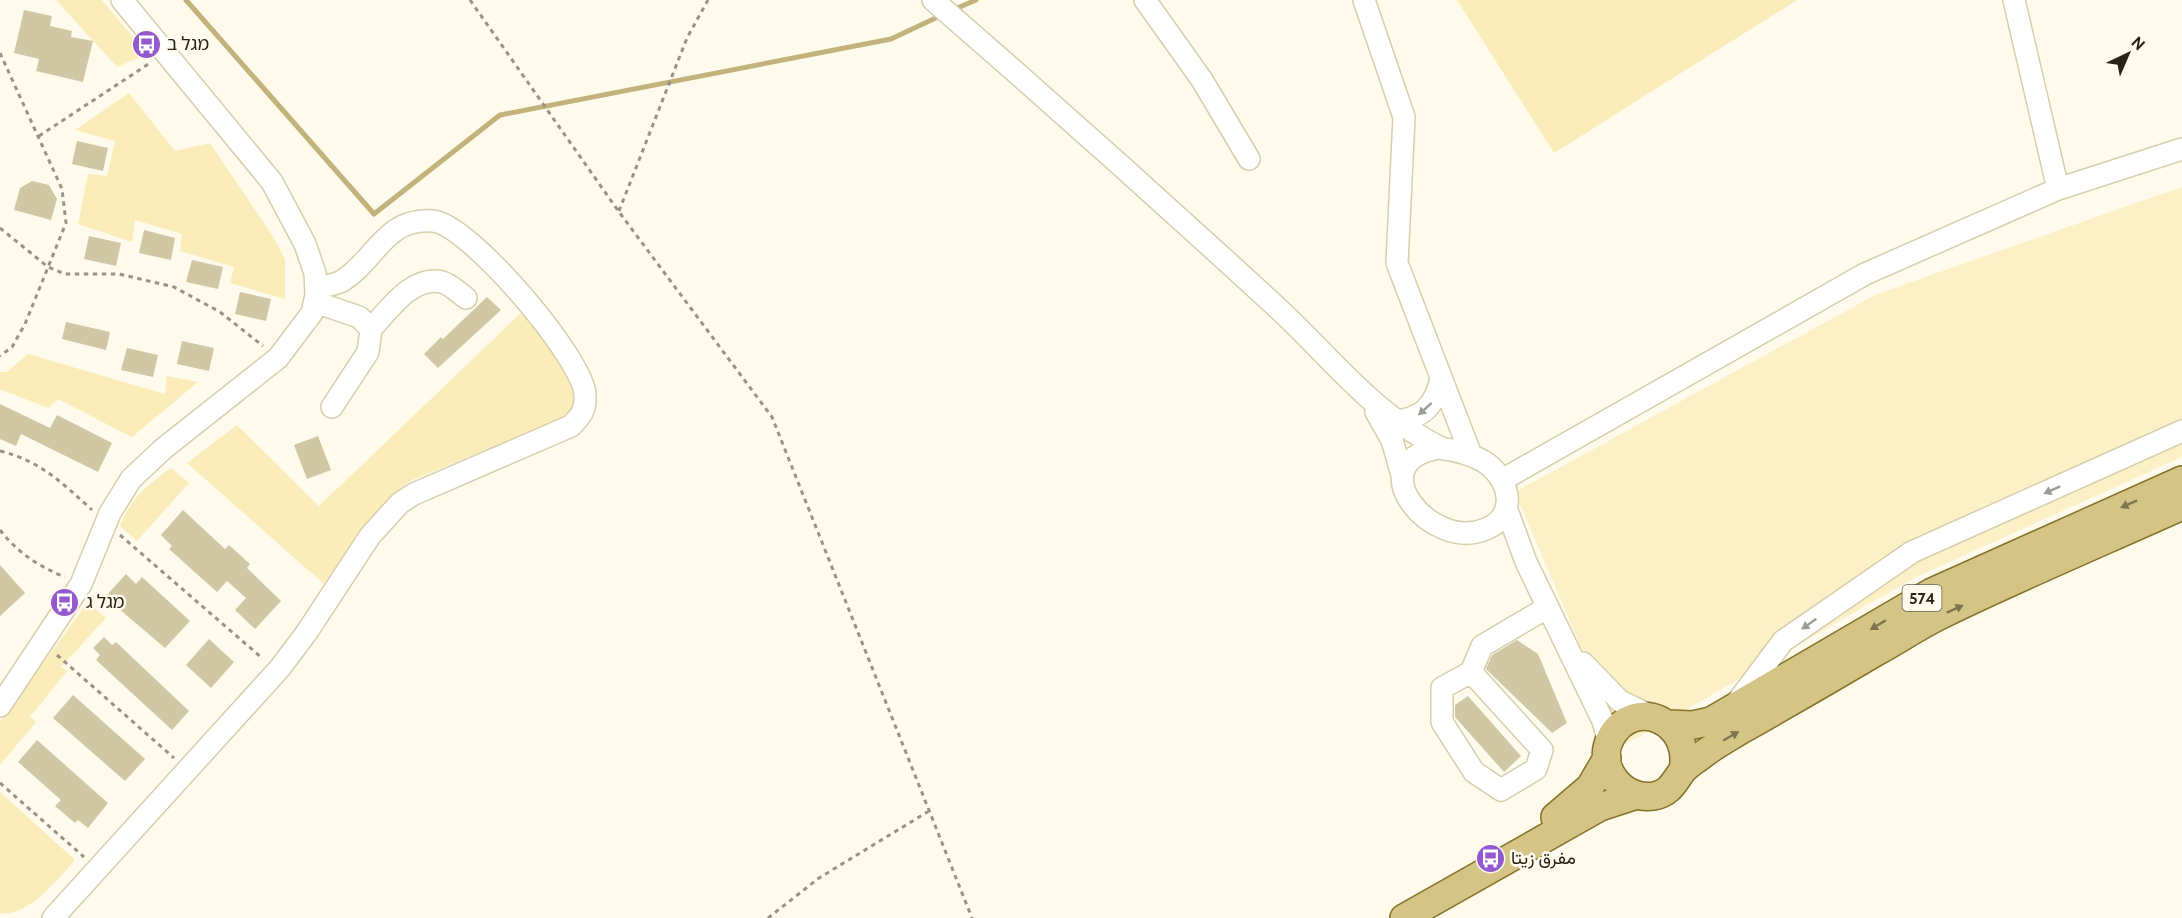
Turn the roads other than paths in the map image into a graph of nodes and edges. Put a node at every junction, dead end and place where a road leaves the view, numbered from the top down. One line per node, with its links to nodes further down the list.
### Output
1 (122, 0): 9 (street)
2 (933, 0): 13 (street)
3 (1144, 0): 7 (street)
4 (1364, 0): 12 (street)
5 (2014, 0): 8 (street)
6 (2182, 150): 8 (street)
7 (1249, 159)
8 (2058, 189): 20 (street)
9 (315, 295): 11 (street); 29 (street); 36 (street)
10 (466, 298): 11 (street)
11 (370, 329): 14 (street)
12 (1441, 378): 15 (street, one-way to 15); 18 (street)
13 (1370, 401): 15 (street); 19 (street)
14 (332, 407)
15 (1394, 421): 17 (street)
16 (2182, 431): 30 (street, one-way to 30)
17 (1441, 448): 18 (street); 19 (street)
18 (1471, 455): 20 (street)
19 (1402, 475): 24 (street)
20 (1502, 480): 23 (street)
21 (2182, 480): 30 (main road, 574, one-way to 30)
22 (2182, 506): 33 (main road, 574, one-way to 22)
23 (1507, 510): 24 (street); 25 (street)
24 (1476, 533): 25 (street)
25 (1526, 562): 26 (street)
26 (1548, 608): 27 (street); 28 (street)
27 (1570, 650): 31 (street); 32 (street)
28 (1471, 672): 28 (street)
29 (0, 706)
30 (1731, 712): 31 (main road, 574)
31 (1663, 721): 32 (main road, 574); 33 (main road)
32 (1608, 751): 34 (main road); 35 (main road, 574)
33 (1683, 770): 34 (main road, 574)
34 (1637, 795): 35 (main road, 574)
35 (1469, 879): 37 (main road, 574)
36 (53, 918)
37 (1404, 918)

